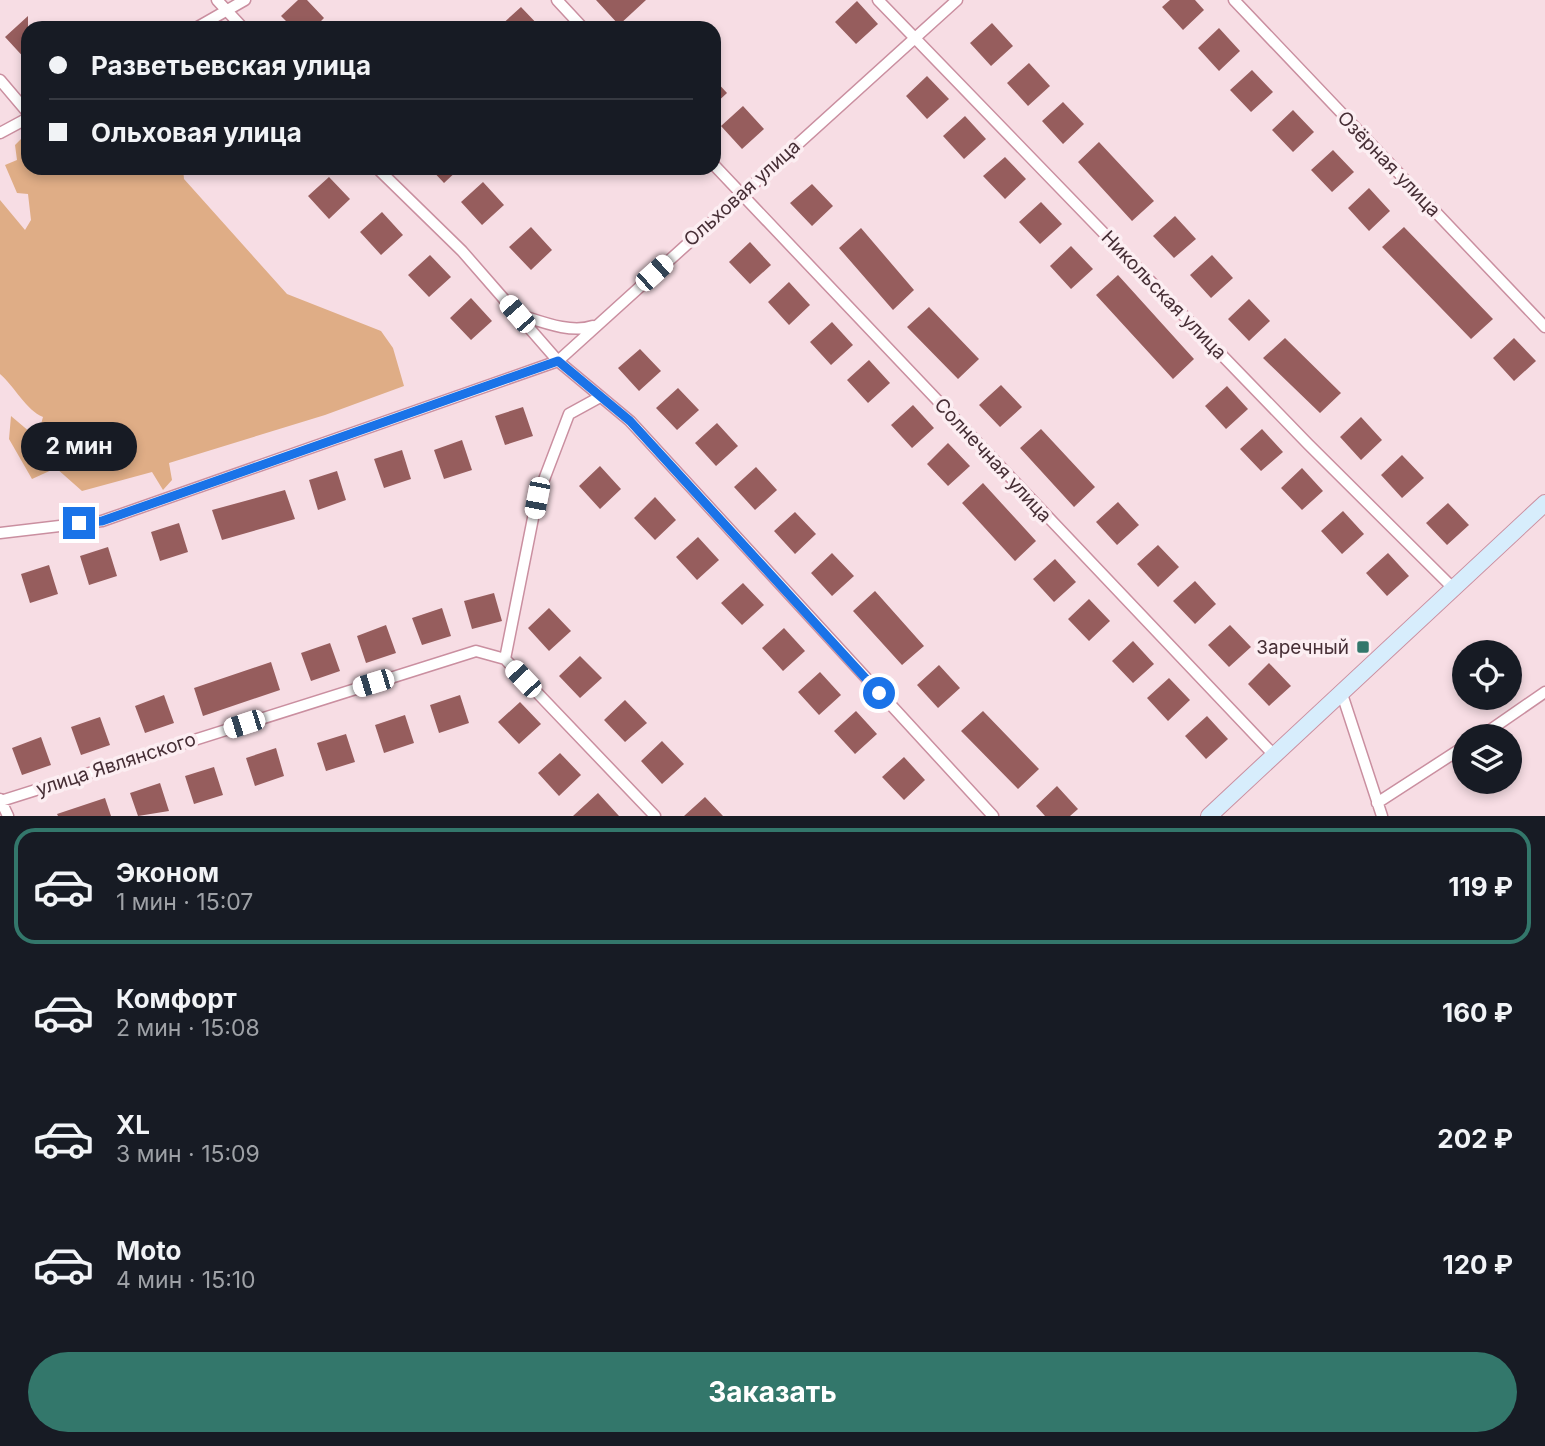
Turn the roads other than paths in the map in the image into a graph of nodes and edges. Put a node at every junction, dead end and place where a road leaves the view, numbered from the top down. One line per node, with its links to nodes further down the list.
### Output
1 (217, 0): 7 (street)
2 (245, 0): 7 (street)
3 (557, 0): 10 (street)
4 (878, 0): 11 (street, Никольская улица)
5 (957, 0): 11 (street, Ольховая улица)
6 (1234, 0): 21 (street, Озёрная улица)
7 (227, 11): 8 (street); 9 (street)
8 (209, 21)
9 (236, 21)
10 (576, 21)
11 (914, 39): 18 (street, Ольховая улица); 26 (street, Никольская улица)
12 (0, 80): 13 (street)
13 (21, 106)
14 (21, 120): 15 (street)
15 (0, 133)
16 (721, 172): 18 (street, Солнечная улица)
17 (384, 175): 19 (street)
18 (742, 194): 20 (street, Ольховая улица); 31 (street, Солнечная улица)
19 (517, 314): 20 (street); 22 (street)
20 (595, 325): 22 (street, Ольховая улица)
21 (1545, 327)
22 (558, 361): 23 (street); 25 (street, Ольховая улица)
23 (600, 397): 27 (street); 37 (street)
24 (1545, 503): 26 (street)
25 (0, 533)
26 (1453, 588): 28 (street)
27 (505, 659): 33 (street, улица Являнского); 36 (street)
28 (1341, 691): 31 (street); 34 (street)
29 (1545, 692): 30 (street)
30 (1499, 724)
31 (1273, 754): 38 (street)
32 (1452, 754): 34 (street)
33 (0, 800): 35 (street)
34 (1377, 803): 39 (street)
35 (8, 816)
36 (655, 816)
37 (993, 816)
38 (1209, 816)
39 (1382, 816)

